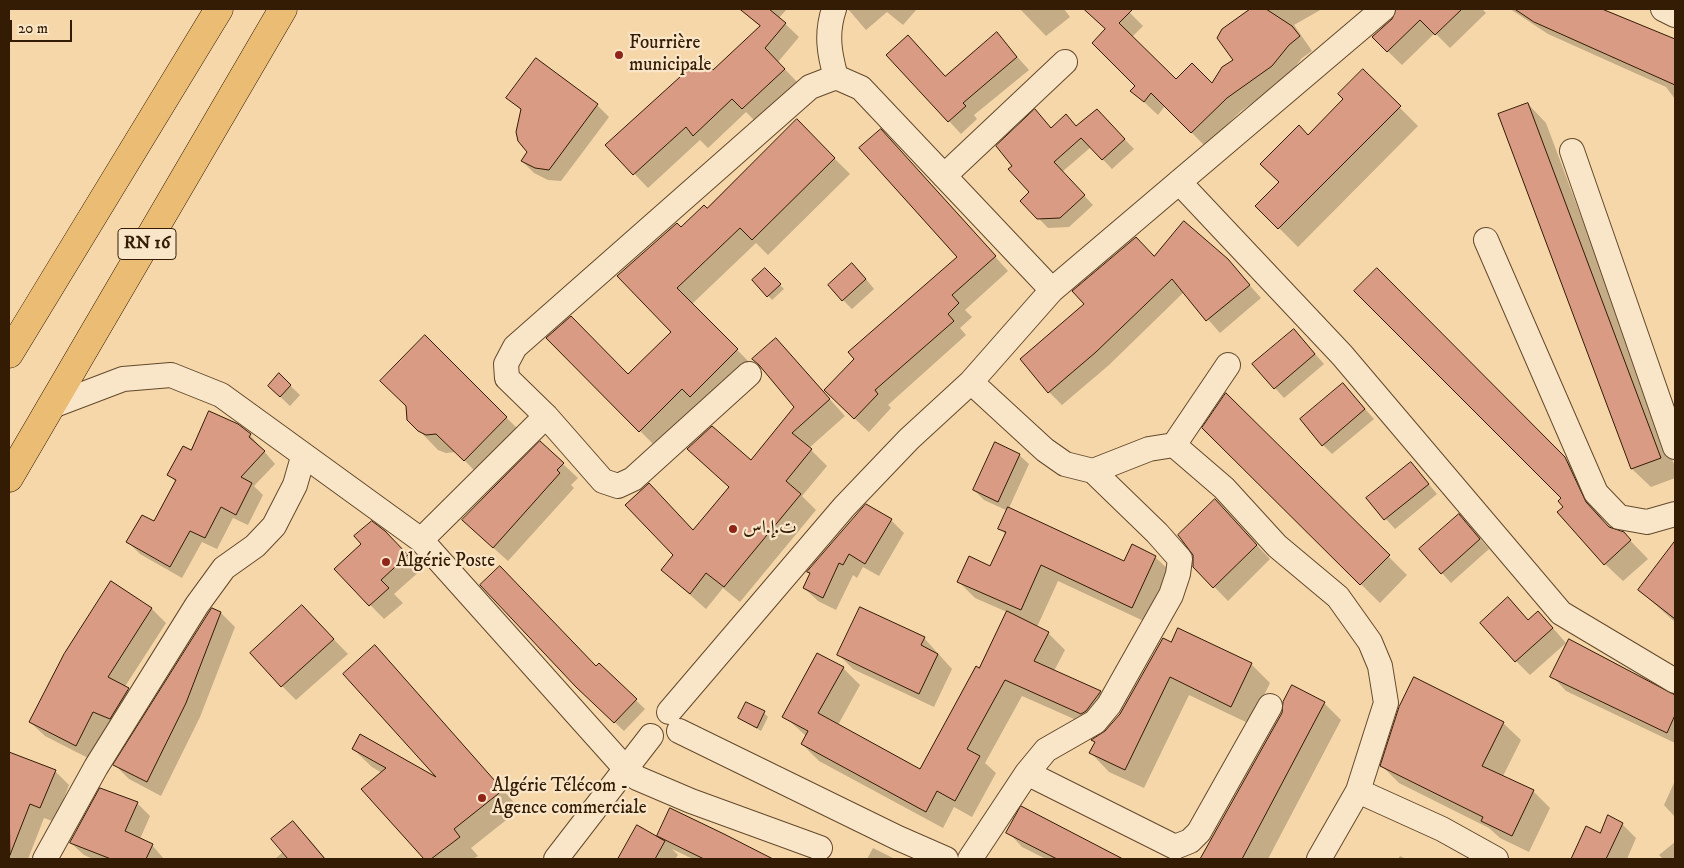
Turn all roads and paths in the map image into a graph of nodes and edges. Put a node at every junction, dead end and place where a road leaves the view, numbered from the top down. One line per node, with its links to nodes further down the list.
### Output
1 (219, 9): 14 (highway)
2 (283, 9): 18 (highway, RN 16)
3 (834, 9): 8 (street)
4 (1384, 9): 11 (street)
5 (1663, 9): 6 (street)
6 (1675, 15)
7 (1065, 62): 10 (street)
8 (836, 77): 10 (street); 19 (street)
9 (1572, 151): 20 (street)
10 (944, 176): 13 (street)
11 (1179, 182): 13 (street); 27 (street)
12 (1486, 240): 25 (street)
13 (1052, 290): 17 (street)
14 (9, 354)
15 (1228, 365): 21 (street)
16 (749, 374): 19 (street)
17 (971, 382): 23 (street); 29 (street)
18 (52, 406): 22 (street); 24 (highway, RN 16)
19 (546, 416): 26 (street)
20 (1674, 442)
21 (1174, 446): 23 (street); 32 (street)
22 (304, 457): 26 (street); 34 (street)
23 (1093, 471): 31 (street)
24 (9, 478)
25 (1675, 514)
26 (421, 540): 30 (street)
27 (1675, 681)
28 (1270, 706): 31 (street)
29 (674, 722): 30 (street); 36 (street)
30 (625, 768): 33 (street); 35 (street)
31 (1027, 773): 37 (street)
32 (1358, 791): 38 (street); 39 (street)
33 (820, 848)
34 (45, 859)
35 (556, 859)
36 (946, 859)
37 (970, 859)
38 (1319, 859)
39 (1496, 859)

